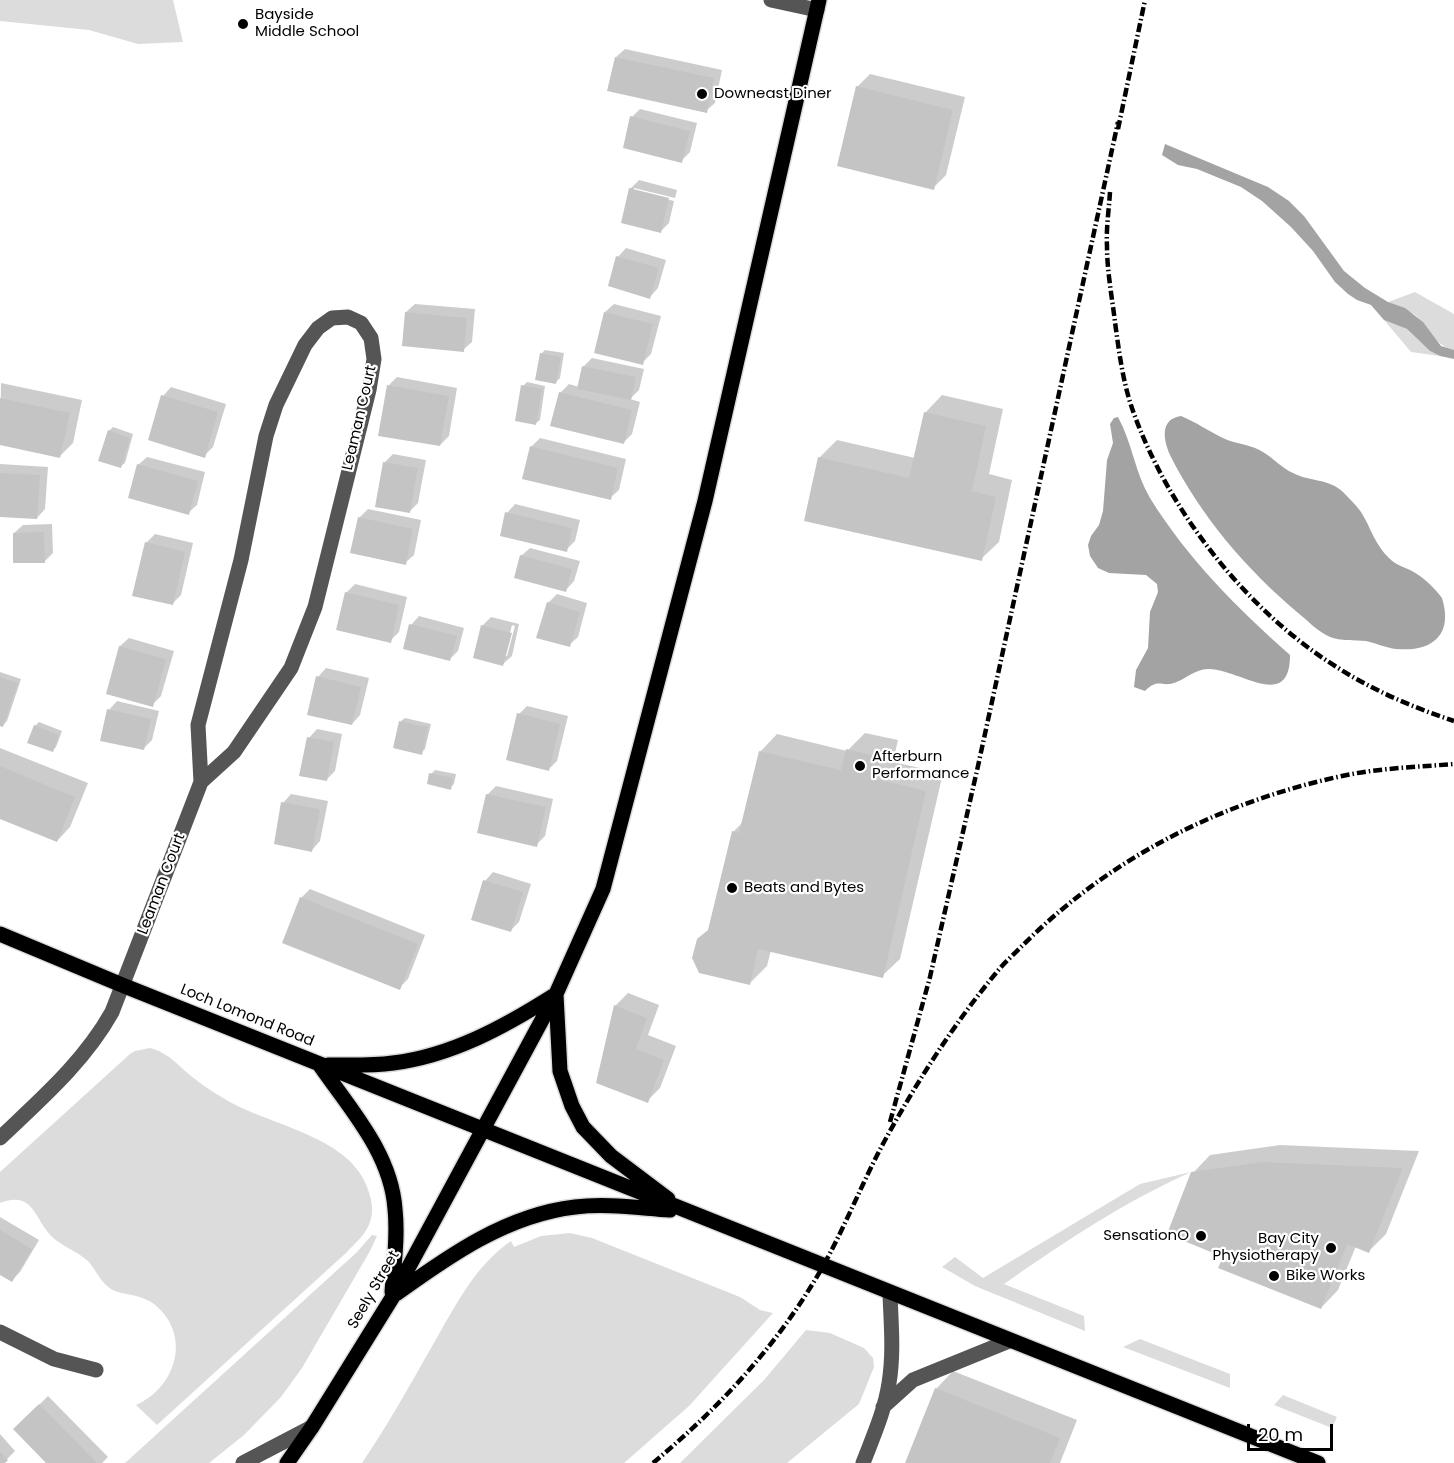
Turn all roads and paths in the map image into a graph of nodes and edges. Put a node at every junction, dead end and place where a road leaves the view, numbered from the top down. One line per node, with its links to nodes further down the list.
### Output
1 (771, 0): 2 (street)
2 (818, 5): 6 (main road, Seely Street)
3 (201, 782): 3 (street, Leaman Court); 5 (street, Leaman Court)
4 (0, 934): 5 (main road, Loch Lomond Road)
5 (122, 986): 7 (main road, Loch Lomond Road); 9 (street, Leaman Court)
6 (556, 994): 7 (main road); 8 (main road, Seely Street); 10 (main road)
7 (319, 1065): 8 (main road, Loch Lomond Road); 12 (main road)
8 (482, 1130): 10 (main road, Loch Lomond Road); 12 (main road, Seely Street)
9 (0, 1138)
10 (685, 1211): 11 (main road); 12 (main road)
11 (890, 1294): 14 (main road); 16 (street)
12 (392, 1298): 17 (main road, Seely Street)
13 (0, 1332): 15 (street)
14 (1009, 1341): 16 (street); 21 (main road)
15 (96, 1370)
16 (883, 1407): 20 (street)
17 (312, 1427): 18 (street); 19 (main road, Seely Street)
18 (243, 1463)
19 (287, 1463)
20 (863, 1463)
21 (1318, 1463)

